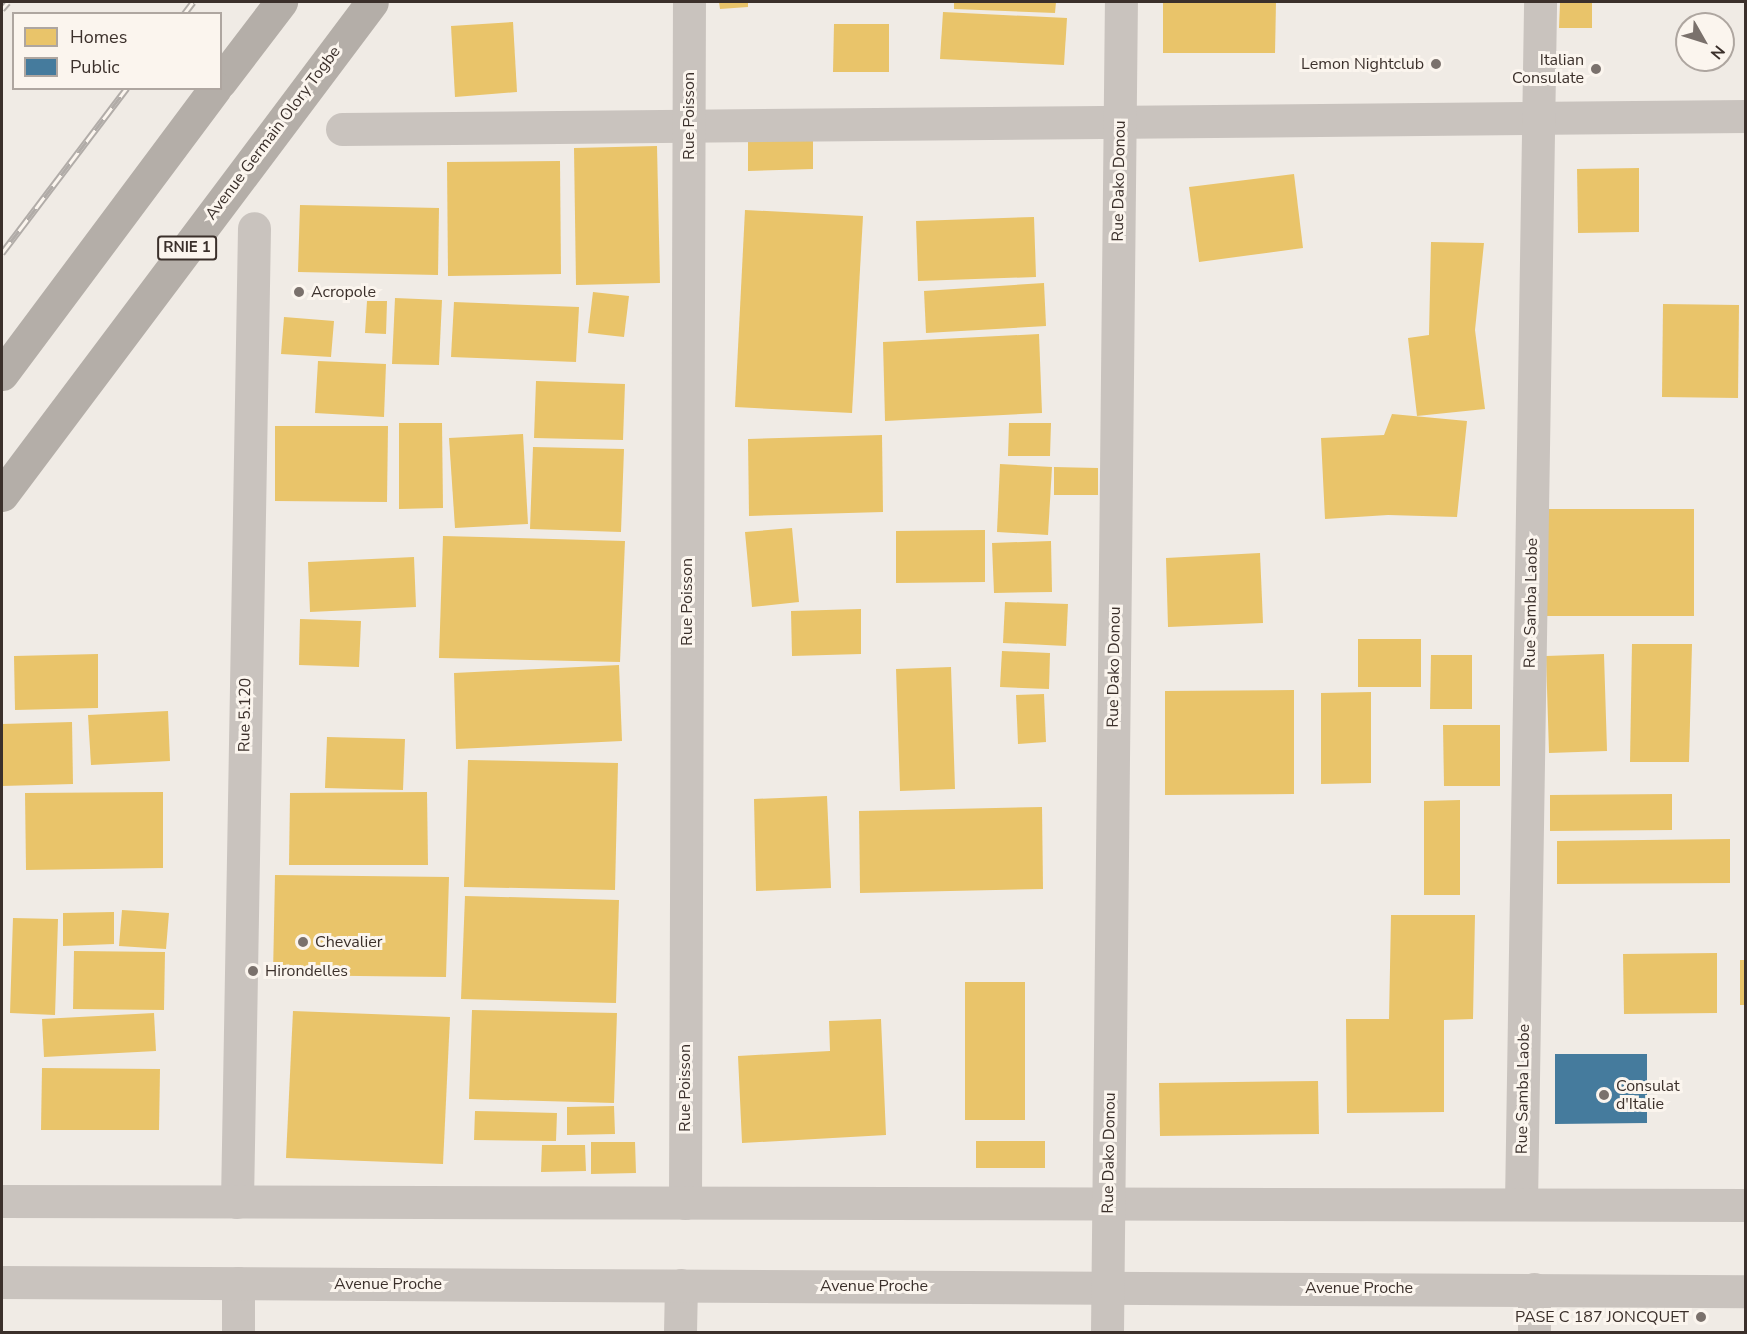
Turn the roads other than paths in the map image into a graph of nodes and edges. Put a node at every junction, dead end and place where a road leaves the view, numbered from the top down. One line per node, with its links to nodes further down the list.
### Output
1 (281, 2): 6 (highway)
2 (372, 2): 15 (highway, Avenue Germain Olory Togbe / RNIE 1)
3 (689, 2): 11 (street, Rue Poisson)
4 (1121, 2): 10 (street, Rue Dako Donou)
5 (1540, 2): 9 (street, Rue Samba Laobe)
6 (222, 79)
7 (214, 90): 14 (highway)
8 (1746, 116): 9 (street)
9 (1539, 118): 10 (street); 20 (street, Rue Samba Laobe)
10 (1120, 122): 11 (street); 19 (street, Rue Dako Donou)
11 (689, 126): 12 (street); 18 (street, Rue Poisson)
12 (342, 129)
13 (254, 228): 17 (street, Rue 5.120)
14 (2, 374)
15 (2, 495)
16 (2, 1201): 17 (street)
17 (237, 1202): 18 (street)
18 (685, 1203): 19 (street)
19 (1109, 1204): 20 (street); 25 (street, Rue Dako Donou)
20 (1521, 1204): 21 (street)
21 (1746, 1205)
22 (2, 1282): 23 (street, Avenue Proche)
23 (237, 1283): 24 (street, Avenue Proche); 28 (street)
24 (681, 1285): 25 (street, Avenue Proche); 29 (street)
25 (1107, 1288): 26 (street, Avenue Proche); 30 (street, Rue Dako Donou)
26 (1534, 1288): 27 (street, Avenue Proche); 31 (street)
27 (1746, 1291)
28 (238, 1332)
29 (680, 1332)
30 (1107, 1332)
31 (1534, 1332)

